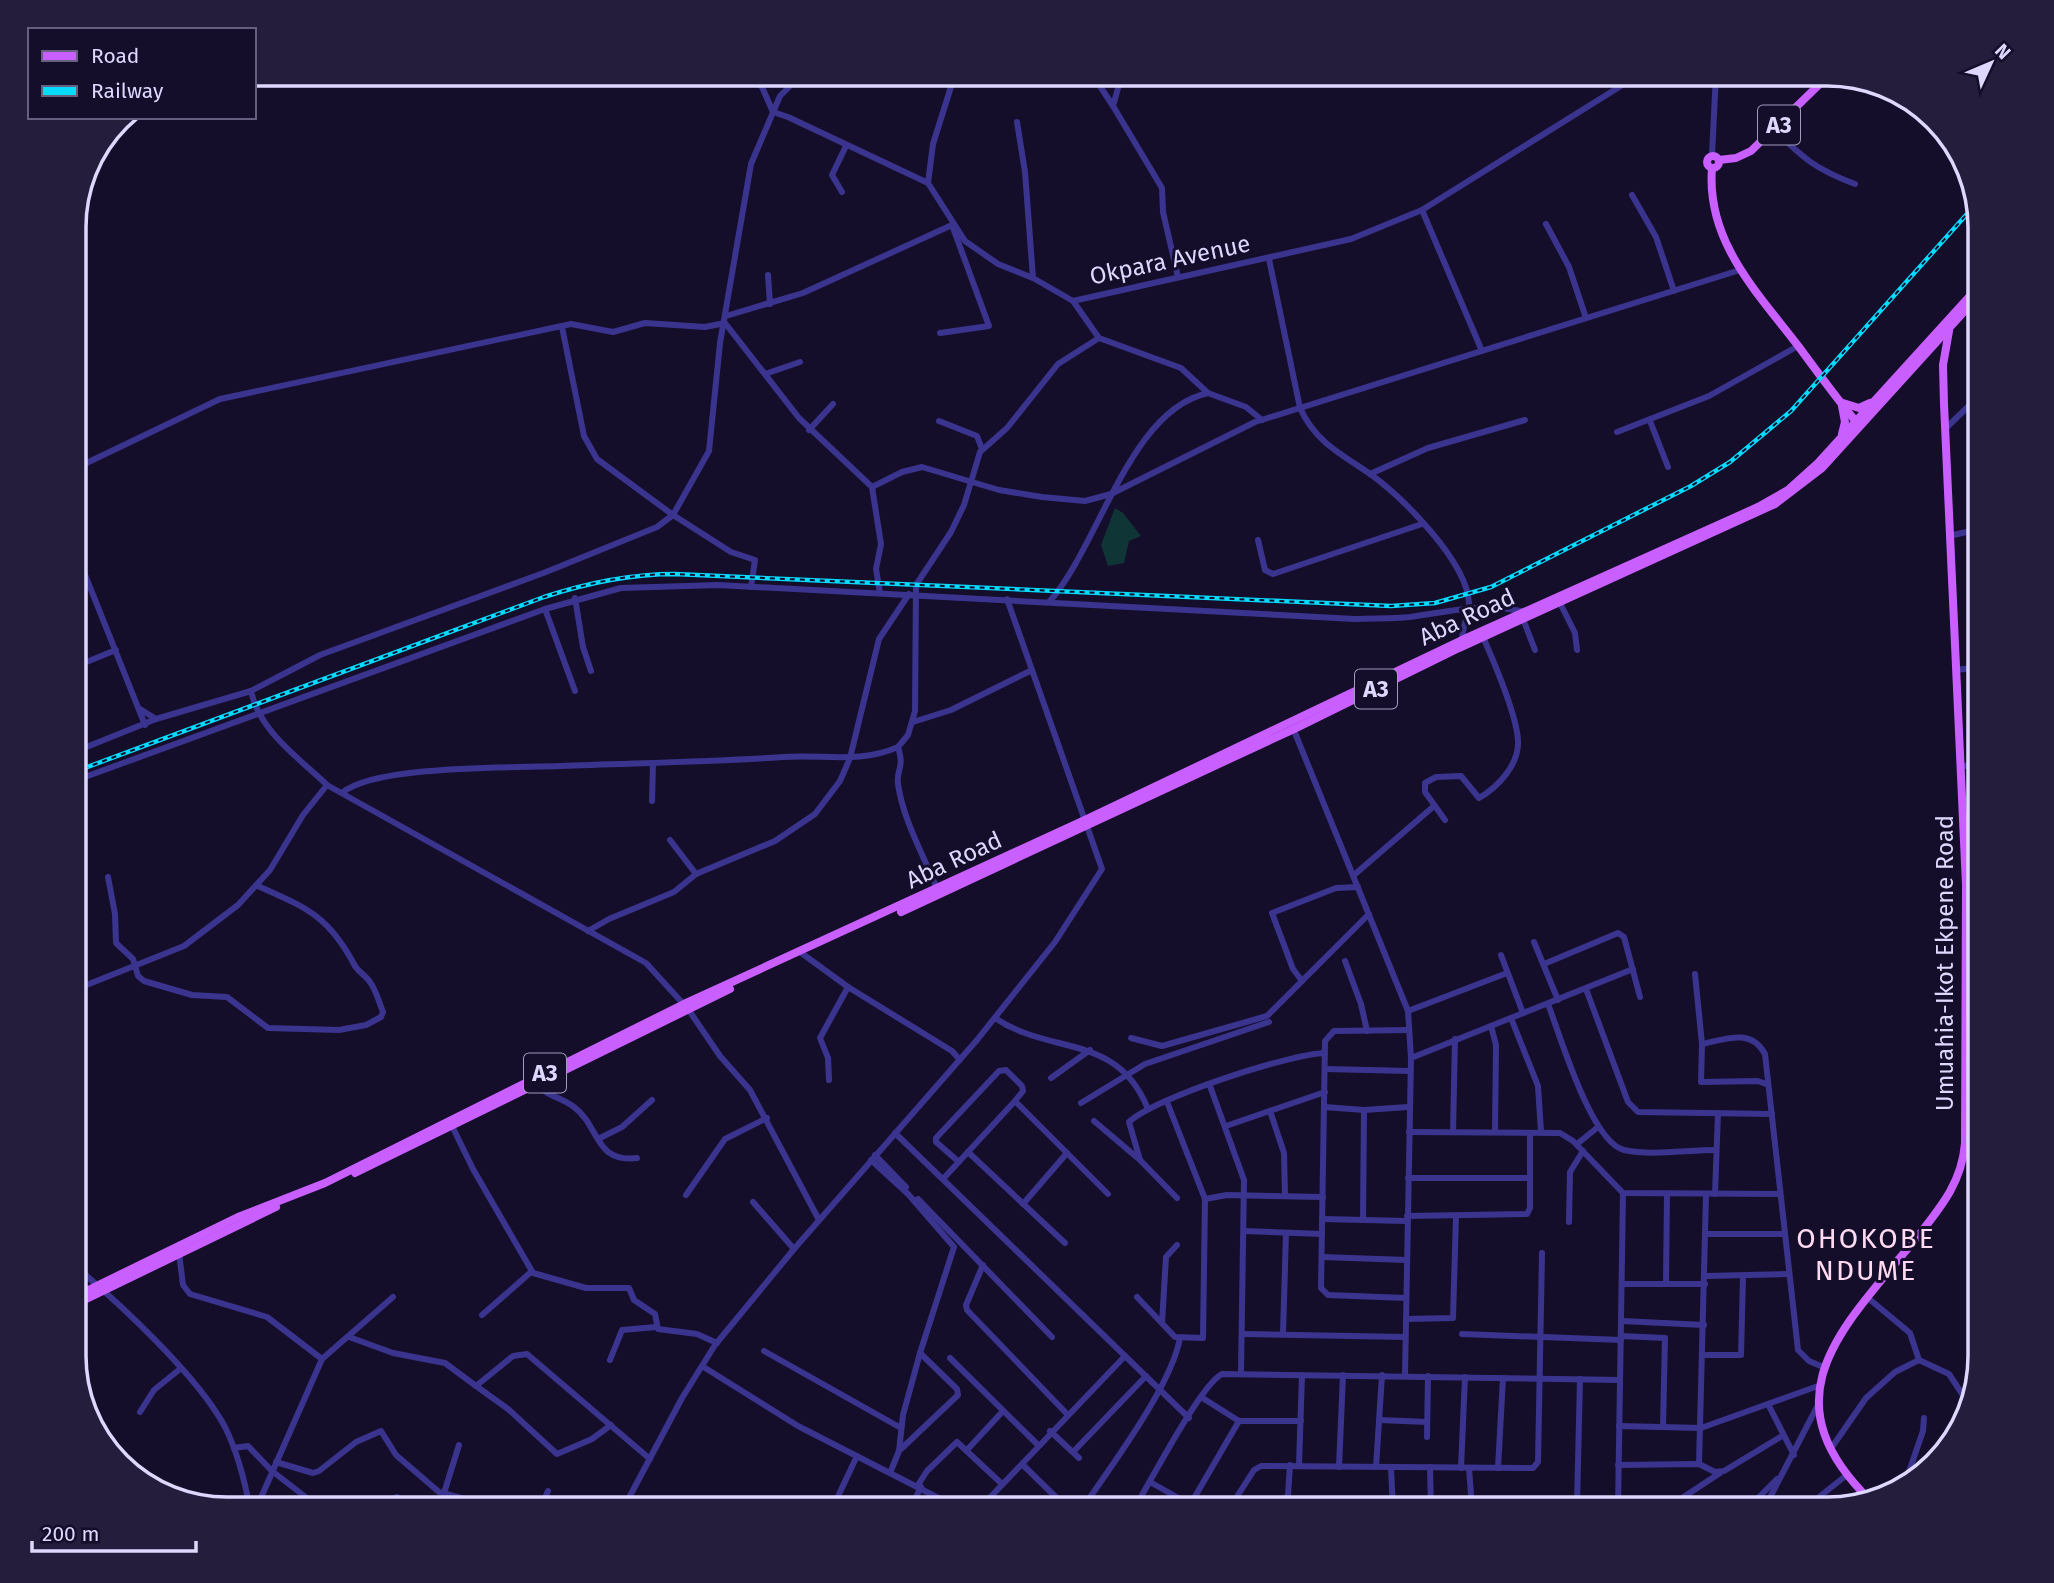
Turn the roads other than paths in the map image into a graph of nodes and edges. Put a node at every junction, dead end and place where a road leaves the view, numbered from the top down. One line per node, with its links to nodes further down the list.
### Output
1 (761, 86): 10 (street)
2 (790, 86): 10 (street)
3 (951, 86): 15 (street)
4 (1100, 86): 9 (street)
5 (1119, 86): 9 (street)
6 (1621, 86): 19 (street, Okpara Avenue)
7 (1716, 86): 14 (street)
8 (1815, 86): 12 (main road, A3)
9 (1113, 106): 25 (street)
10 (773, 113): 13 (street); 33 (street)
11 (1017, 122): 26 (street)
12 (1774, 130): 14 (main road, A3); 16 (street)
13 (846, 146): 15 (street); 17 (street)
14 (1716, 158): 23 (main road, A3)
15 (928, 183): 21 (street, Okpara Avenue)
16 (1855, 184)
17 (842, 192)
18 (1632, 195): 27 (street)
19 (1422, 210): 22 (street, Okpara Avenue); 41 (street)
20 (1546, 224): 32 (street)
21 (952, 225): 26 (street, Okpara Avenue); 30 (street); 36 (street)
22 (1269, 259): 25 (street, Okpara Avenue); 52 (street)
23 (1740, 270): 27 (street); 39 (main road, A3)
24 (768, 275): 30 (street)
25 (1178, 277): 29 (street, Okpara Avenue)
26 (1033, 278): 29 (street, Okpara Avenue)
27 (1674, 291): 32 (street)
28 (1968, 300): 38 (main road, Aba Road)
29 (1073, 301): 37 (street)
30 (770, 304): 33 (street)
31 (1968, 307): 34 (main road, Aba Road)
32 (1586, 318): 41 (street)
33 (726, 320): 35 (street); 46 (street); 69 (street)
34 (1952, 325): 38 (main road, Aba Road); 40 (main road)
35 (562, 327): 63 (street); 69 (street)
36 (940, 333)
37 (1099, 338): 47 (street); 62 (street)
38 (1935, 340): 40 (main road); 42 (main road, Aba Road); 43 (main road); 48 (main road, Aba Road)
39 (1798, 346): 49 (main road, A3); 56 (street)
40 (1946, 347): 45 (main road)
41 (1482, 351): 52 (street)
42 (1927, 352): 43 (main road); 57 (main road, Aba Road)
43 (1940, 356): 45 (main road)
44 (800, 362): 46 (street)
45 (1943, 365): 58 (main road, Umuahia-Ikot Ekpene Road)
46 (765, 374): 59 (street)
47 (1208, 393): 53 (street); 68 (street)
48 (1878, 397): 49 (main road); 57 (main road, Aba Road)
49 (1840, 401): 57 (main road, A3); 61 (main road)
50 (832, 404): 59 (street)
51 (1968, 407): 58 (street)
52 (1300, 408): 53 (street); 65 (street)
53 (1262, 420): 68 (street)
54 (1525, 420): 65 (street)
55 (939, 421): 62 (street)
56 (1650, 421): 60 (street); 64 (street)
57 (1858, 424): 61 (main road, Aba Road / A3); 73 (main road, Aba Road / A3)
58 (1945, 429): 72 (main road, Umuahia-Ikot Ekpene Road)
59 (809, 430): 67 (street)
60 (1617, 432)
61 (1838, 441): 73 (main road, Aba Road / A3)
62 (982, 449): 66 (street)
63 (86, 463)
64 (1668, 467)
65 (1370, 474): 70 (street)
66 (972, 482): 67 (street); 68 (street); 78 (street)
67 (872, 487): 77 (street)
68 (1111, 494): 81 (street)
69 (673, 515): 76 (street); 96 (street)
70 (1422, 524): 74 (street); 83 (street)
71 (1968, 532): 72 (street)
72 (1949, 536): 94 (main road, Umuahia-Ikot Ekpene Road)
73 (1698, 538): 82 (main road, Aba Road / A3); 85 (main road, Aba Road / A3)
74 (1258, 540)
75 (86, 576): 88 (street)
76 (751, 587): 77 (street); 79 (street)
77 (880, 593): 78 (street)
78 (912, 594): 80 (street); 101 (street); 106 (street)
79 (575, 598): 84 (street); 95 (street)
80 (1007, 599): 81 (street); 93 (street)
81 (1049, 602): 83 (street)
82 (1560, 603): 85 (main road, Aba Road / A3); 90 (street)
83 (1469, 606): 85 (street); 87 (street)
84 (545, 609): 97 (street); 99 (street)
85 (1524, 616): 86 (main road, Aba Road / A3); 87 (main road, Aba Road / A3); 89 (street)
86 (1483, 637): 103 (main road, Aba Road / A3); 114 (street)
87 (1462, 640): 103 (main road, Aba Road / A3)
88 (116, 649): 91 (street); 98 (street)
89 (1535, 650)
90 (1577, 650)
91 (86, 662)
92 (1968, 668): 94 (street)
93 (1032, 670): 101 (street); 116 (street)
94 (1956, 670): 109 (main road, Umuahia-Ikot Ekpene Road)
95 (591, 671)
96 (251, 691): 99 (street); 100 (street)
97 (575, 691)
98 (140, 709): 100 (street); 102 (street)
99 (258, 714): 110 (street); 111 (street)
100 (156, 719): 102 (street)
101 (914, 722): 105 (street)
102 (145, 725): 104 (street)
103 (1292, 726): 116 (main road, Aba Road / A3); 119 (street)
104 (86, 747)
105 (898, 747): 106 (street); 123 (street)
106 (850, 758): 107 (street); 118 (street)
107 (653, 762): 112 (street); 113 (street)
108 (1968, 765): 109 (street)
109 (1962, 767): 188 (main road, Umuahia-Ikot Ekpene Road)
110 (86, 777)
111 (327, 785): 112 (street); 121 (street)
112 (342, 793): 126 (street)
113 (652, 802)
114 (1434, 806): 115 (street); 119 (street)
115 (1445, 820)
116 (1086, 824): 123 (main road, Aba Road / A3); 125 (main road, Aba Road / A3); 146 (street)
117 (670, 840): 118 (street)
118 (696, 874): 126 (street)
119 (1354, 875): 122 (street)
120 (108, 877): 132 (street)
121 (258, 886): 132 (street); 132 (street)
122 (1358, 887): 124 (street); 136 (street)
123 (937, 889): 125 (main road, Aba Road / A3)
124 (1369, 914): 136 (street); 144 (street)
125 (872, 922): 128 (main road, A3)
126 (588, 931): 143 (street)
127 (1534, 942): 131 (street)
128 (802, 953): 138 (street); 143 (main road, A3)
129 (1501, 955): 134 (street)
130 (1345, 961): 151 (street)
131 (1544, 964): 133 (street); 141 (street)
132 (134, 967): 137 (street)
133 (1633, 969): 139 (street); 140 (street)
134 (1507, 973): 144 (street); 145 (street)
135 (1695, 974): 154 (street)
136 (1302, 981): 152 (street)
137 (86, 985)
138 (848, 986): 158 (street); 163 (street)
139 (1586, 989): 141 (street); 177 (street)
140 (1640, 998)
141 (1558, 1000): 142 (street)
142 (1548, 1004): 145 (street); 183 (street)
143 (686, 1006): 164 (main road, A3); 179 (street); 207 (main road, A3)
144 (1408, 1012): 150 (street)
145 (1523, 1013): 147 (street)
146 (996, 1017): 155 (street); 158 (street)
147 (1511, 1018): 149 (street); 187 (street)
148 (1269, 1022): 161 (street)
149 (1491, 1026): 153 (street); 186 (street)
150 (1409, 1030): 151 (street); 157 (street)
151 (1367, 1031): 156 (street)
152 (1131, 1038)
153 (1455, 1039): 157 (street); 185 (street)
154 (1702, 1044): 165 (street); 165 (street)
155 (1090, 1050): 161 (street); 162 (street)
156 (1325, 1053): 159 (street); 166 (street)
157 (1411, 1058): 160 (street)
158 (960, 1060): 190 (street)
159 (1325, 1069): 160 (street); 167 (street)
160 (1410, 1071): 173 (street)
161 (1129, 1074): 171 (street); 174 (street)
162 (1051, 1078)
163 (829, 1080)
164 (537, 1084): 181 (main road, A3); 192 (street)
165 (1766, 1084): 178 (street)
166 (1210, 1086): 170 (street); 182 (street)
167 (1325, 1092): 172 (street); 176 (street)
168 (652, 1100): 192 (street)
169 (1014, 1101): 198 (street); 199 (street); 203 (street)
170 (1167, 1102): 174 (street); 219 (street)
171 (1081, 1103)
172 (1325, 1107): 175 (street); 217 (street)
173 (1408, 1107): 175 (street); 184 (street)
174 (1148, 1109): 202 (street)
175 (1364, 1110): 226 (street)
176 (1270, 1111): 182 (street); 216 (street)
177 (1718, 1113): 178 (street); 196 (street)
178 (1772, 1114): 212 (street)
179 (767, 1118): 213 (street); 225 (street)
180 (1094, 1121): 202 (street)
181 (452, 1126): 207 (main road, A3); 241 (street)
182 (1226, 1126): 214 (street)
183 (1598, 1127): 195 (street); 196 (street)
184 (1409, 1132): 185 (street); 204 (street)
185 (1453, 1132): 186 (street)
186 (1495, 1132): 191 (street)
187 (1541, 1132): 191 (street); 195 (street)
188 (1965, 1132): 189 (street); 193 (main road, Umuahia-Ikot Ekpene Road)
189 (1968, 1132)
190 (895, 1133): 201 (street); 206 (street)
191 (1531, 1133): 205 (street)
192 (598, 1139): 200 (street)
193 (1965, 1143): 194 (street); 255 (main road, Umuahia-Ikot Ekpene Road)
194 (1968, 1143)
195 (1577, 1144): 197 (street)
196 (1716, 1150): 211 (street)
197 (1583, 1151): 208 (street); 227 (street)
198 (968, 1152): 203 (street); 221 (street)
199 (1067, 1153): 209 (street); 221 (street)
200 (637, 1158)
201 (873, 1158): 225 (street); 240 (street); 273 (street)
202 (1140, 1160): 218 (street)
203 (958, 1162): 206 (street)
204 (1408, 1178): 205 (street); 224 (street)
205 (1530, 1178): 222 (street)
206 (943, 1179): 275 (street)
207 (308, 1192): 236 (main road, A3); 249 (main road, A3)
208 (1623, 1193): 210 (street); 246 (street)
209 (1108, 1194)
210 (1667, 1194): 215 (street); 247 (street)
211 (1715, 1194): 212 (street); 215 (street)
212 (1780, 1194): 232 (street)
213 (686, 1195)
214 (1245, 1195): 216 (street); 219 (street); 228 (street)
215 (1706, 1195): 231 (street)
216 (1285, 1196): 217 (street)
217 (1323, 1196): 223 (street)
218 (1177, 1198)
219 (1205, 1199): 268 (street)
220 (753, 1202): 235 (street)
221 (1023, 1204): 233 (street)
222 (1455, 1216): 224 (street); 257 (street)
223 (1322, 1219): 226 (street); 230 (street)
224 (1407, 1219): 226 (street); 239 (street)
225 (819, 1220): 235 (street)
226 (1363, 1220)
227 (1569, 1222)
228 (1244, 1231): 229 (street); 262 (street)
229 (1286, 1233): 230 (street); 263 (street)
230 (1322, 1234): 238 (street)
231 (1706, 1234): 232 (street); 244 (street)
232 (1784, 1234): 243 (street)
233 (1065, 1243)
234 (1177, 1245): 259 (street)
235 (794, 1249): 271 (street)
236 (178, 1252): 249 (main road, A3); 277 (street)
237 (1542, 1253): 269 (street)
238 (1322, 1257): 239 (street); 254 (street)
239 (1407, 1259): 254 (street)
240 (983, 1265): 266 (street); 306 (street)
241 (531, 1272): 256 (street); 261 (street)
242 (86, 1275): 249 (street)
243 (1789, 1275): 245 (street); 281 (street)
244 (1706, 1276): 245 (street); 248 (street)
245 (1743, 1277): 274 (street)
246 (1622, 1283): 247 (street); 258 (street)
247 (1666, 1284): 248 (street)
248 (1705, 1284): 260 (street)
249 (101, 1287): 250 (main road, A3); 251 (main road, A3); 282 (street)
250 (86, 1293)
251 (86, 1297)
252 (393, 1297): 265 (street)
253 (1137, 1297): 259 (street)
254 (1406, 1298): 257 (street)
255 (1868, 1298): 279 (street); 281 (main road, Umuahia-Ikot Ekpene Road)
256 (482, 1315)
257 (1406, 1320): 267 (street)
258 (1622, 1321): 260 (street); 270 (street)
259 (1162, 1323): 268 (street)
260 (1704, 1325): 274 (street)
261 (656, 1327): 271 (street); 278 (street)
262 (1243, 1334): 263 (street); 283 (street)
263 (1283, 1334): 267 (street)
264 (1462, 1334): 269 (street)
265 (349, 1337): 277 (street); 296 (street)
266 (1052, 1337)
267 (1405, 1337): 287 (street)
268 (1180, 1338): 299 (street)
269 (1541, 1338): 270 (street); 293 (street)
270 (1621, 1338): 295 (street); 316 (street)
271 (717, 1343): 280 (street)
272 (764, 1352): 319 (street)
273 (920, 1353): 298 (street); 319 (street)
274 (1703, 1355): 317 (street)
275 (1125, 1356): 288 (street); 306 (street)
276 (950, 1358): 290 (street)
277 (322, 1359): 334 (street)
278 (610, 1360)
279 (1919, 1360): 300 (street); 325 (street)
280 (702, 1366): 331 (street); 333 (street)
281 (1823, 1367): 297 (main road, Umuahia-Ikot Ekpene Road)
282 (180, 1369): 305 (street); 326 (street)
283 (1241, 1372): 284 (street); 301 (street)
284 (1303, 1375): 285 (street); 311 (street)
285 (1342, 1375): 286 (street); 340 (street)
286 (1382, 1375): 287 (street); 309 (street)
287 (1405, 1375): 289 (street)
288 (1146, 1376): 299 (street); 329 (street)
289 (1428, 1376): 291 (street); 312 (street)
290 (969, 1377): 298 (street); 304 (street)
291 (1465, 1377): 292 (street); 344 (street)
292 (1503, 1378): 293 (street); 345 (street)
293 (1539, 1379): 294 (street); 345 (street)
294 (1580, 1379): 295 (street); 378 (street)
295 (1620, 1380): 315 (street)
296 (476, 1386): 314 (street); 314 (street)
297 (1818, 1386): 302 (street); 303 (main road, Umuahia-Ikot Ekpene Road)
298 (957, 1389): 328 (street)
299 (1159, 1389): 307 (street); 369 (street)
300 (1963, 1395)
301 (1201, 1397): 307 (street); 310 (street)
302 (1768, 1404): 317 (street); 321 (street)
303 (1818, 1405): 313 (main road, Umuahia-Ikot Ekpene Road); 318 (street)
304 (1003, 1411): 324 (street); 327 (street)
305 (140, 1412)
306 (1067, 1414): 320 (street)
307 (1189, 1418): 352 (street)
308 (1924, 1418): 346 (street)
309 (1380, 1420): 312 (street); 341 (street)
310 (1239, 1421): 311 (street); 372 (street)
311 (1301, 1421): 338 (street)
312 (1427, 1422): 322 (street)
313 (1821, 1423): 318 (street); 325 (main road, Umuahia-Ikot Ekpene Road)
314 (611, 1425): 333 (street)
315 (1619, 1426): 316 (street); 339 (street)
316 (1663, 1427): 317 (street)
317 (1700, 1427): 336 (street)
318 (1806, 1427): 330 (street)
319 (901, 1428): 328 (street)
320 (1050, 1431): 324 (street); 329 (street)
321 (1782, 1436): 330 (street); 348 (street)
322 (1427, 1437)
323 (459, 1445): 357 (street)
324 (1038, 1445): 335 (street)
325 (1832, 1447): 351 (main road, Umuahia-Ikot Ekpene Road)
326 (234, 1448): 347 (street); 358 (street)
327 (967, 1450): 353 (street); 354 (street)
328 (899, 1451): 349 (street)
329 (1073, 1452): 332 (street)
330 (1794, 1455): 350 (street)
331 (857, 1457): 349 (street); 364 (street)
332 (1079, 1458)
333 (650, 1460): 363 (street)
334 (276, 1462): 347 (street); 357 (street)
335 (1022, 1464): 353 (street); 368 (street)
336 (1699, 1464): 339 (street); 348 (street)
337 (1290, 1465): 338 (street); 373 (street); 374 (street)
338 (1299, 1465): 340 (street)
339 (1618, 1465): 379 (street)
340 (1339, 1467): 341 (street)
341 (1376, 1468): 342 (street)
342 (1391, 1468): 343 (street); 375 (street)
343 (1430, 1468): 344 (street); 376 (street)
344 (1465, 1468): 345 (street); 377 (street)
345 (1499, 1468)
346 (1909, 1470)
347 (272, 1471): 359 (street); 360 (street)
348 (1724, 1471): 380 (street)
349 (890, 1473): 354 (street)
350 (1782, 1474): 381 (street); 382 (street)
351 (1848, 1474): 356 (main road, Umuahia-Ikot Ekpene Road); 383 (street)
352 (1150, 1482): 370 (street); 371 (street)
353 (1002, 1485): 367 (street)
354 (919, 1486): 365 (street); 366 (street)
355 (548, 1491): 362 (street)
356 (1863, 1492)
357 (444, 1493): 361 (street)
358 (247, 1497)
359 (261, 1497)
360 (305, 1497)
361 (457, 1497)
362 (546, 1497)
363 (630, 1497)
364 (838, 1497)
365 (914, 1497)
366 (938, 1497)
367 (991, 1497)
368 (1055, 1497)
369 (1090, 1497)
370 (1141, 1497)
371 (1175, 1497)
372 (1194, 1497)
373 (1237, 1497)
374 (1287, 1497)
375 (1392, 1497)
376 (1431, 1497)
377 (1470, 1497)
378 (1577, 1497)
379 (1618, 1497)
380 (1684, 1497)
381 (1759, 1497)
382 (1770, 1497)
383 (1820, 1497)

